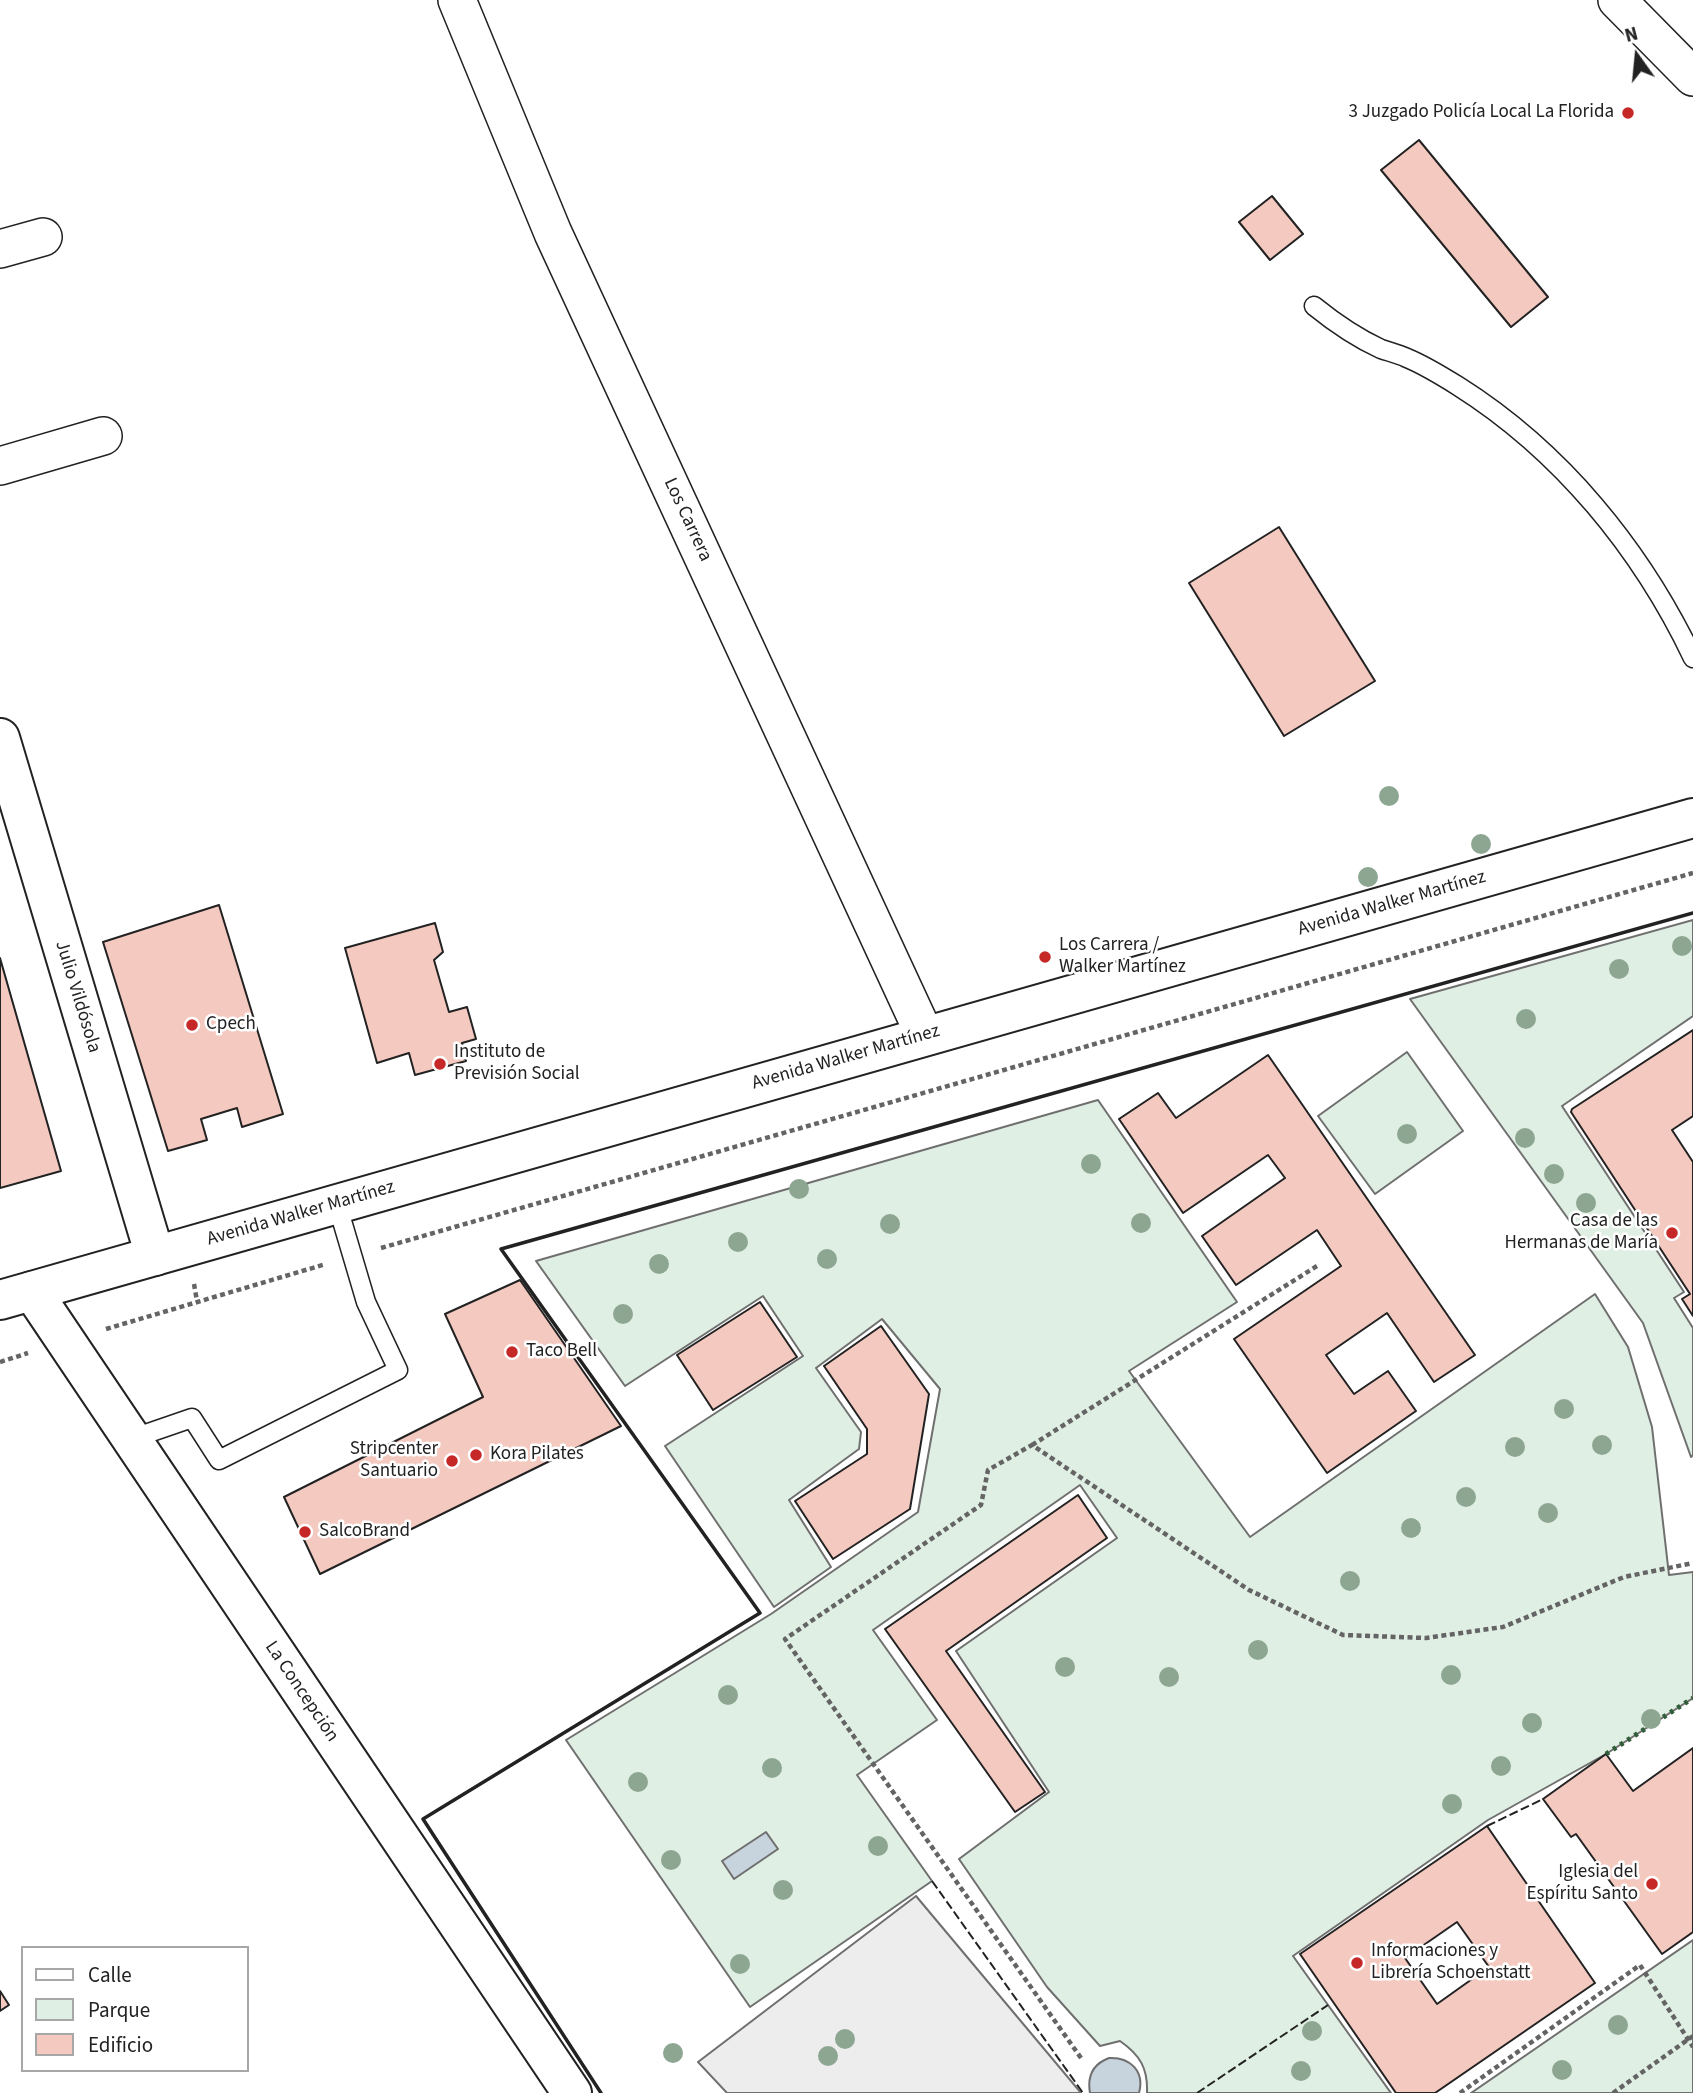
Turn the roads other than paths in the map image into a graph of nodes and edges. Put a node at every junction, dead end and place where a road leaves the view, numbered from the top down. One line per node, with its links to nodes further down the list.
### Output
1 (457, 0): 12 (street, Los Carrera)
2 (1617, 0): 3 (street)
3 (1693, 78)
4 (43, 237): 5 (street)
5 (0, 249)
6 (1314, 306): 9 (lane)
7 (103, 436): 8 (street)
8 (0, 466)
9 (1693, 658)
10 (0, 738): 14 (main road, Julio Vildósola)
11 (1693, 818): 12 (main road, Avenida Walker Martínez)
12 (925, 1036): 13 (main road, Avenida Walker Martínez)
13 (337, 1204): 14 (main road, Avenida Walker Martínez); 16 (lane)
14 (155, 1256): 15 (main road, Avenida Walker Martínez)
15 (16, 1295): 16 (main road, La Concepción)
16 (131, 1439): 17 (main road, La Concepción)
17 (572, 2093)

